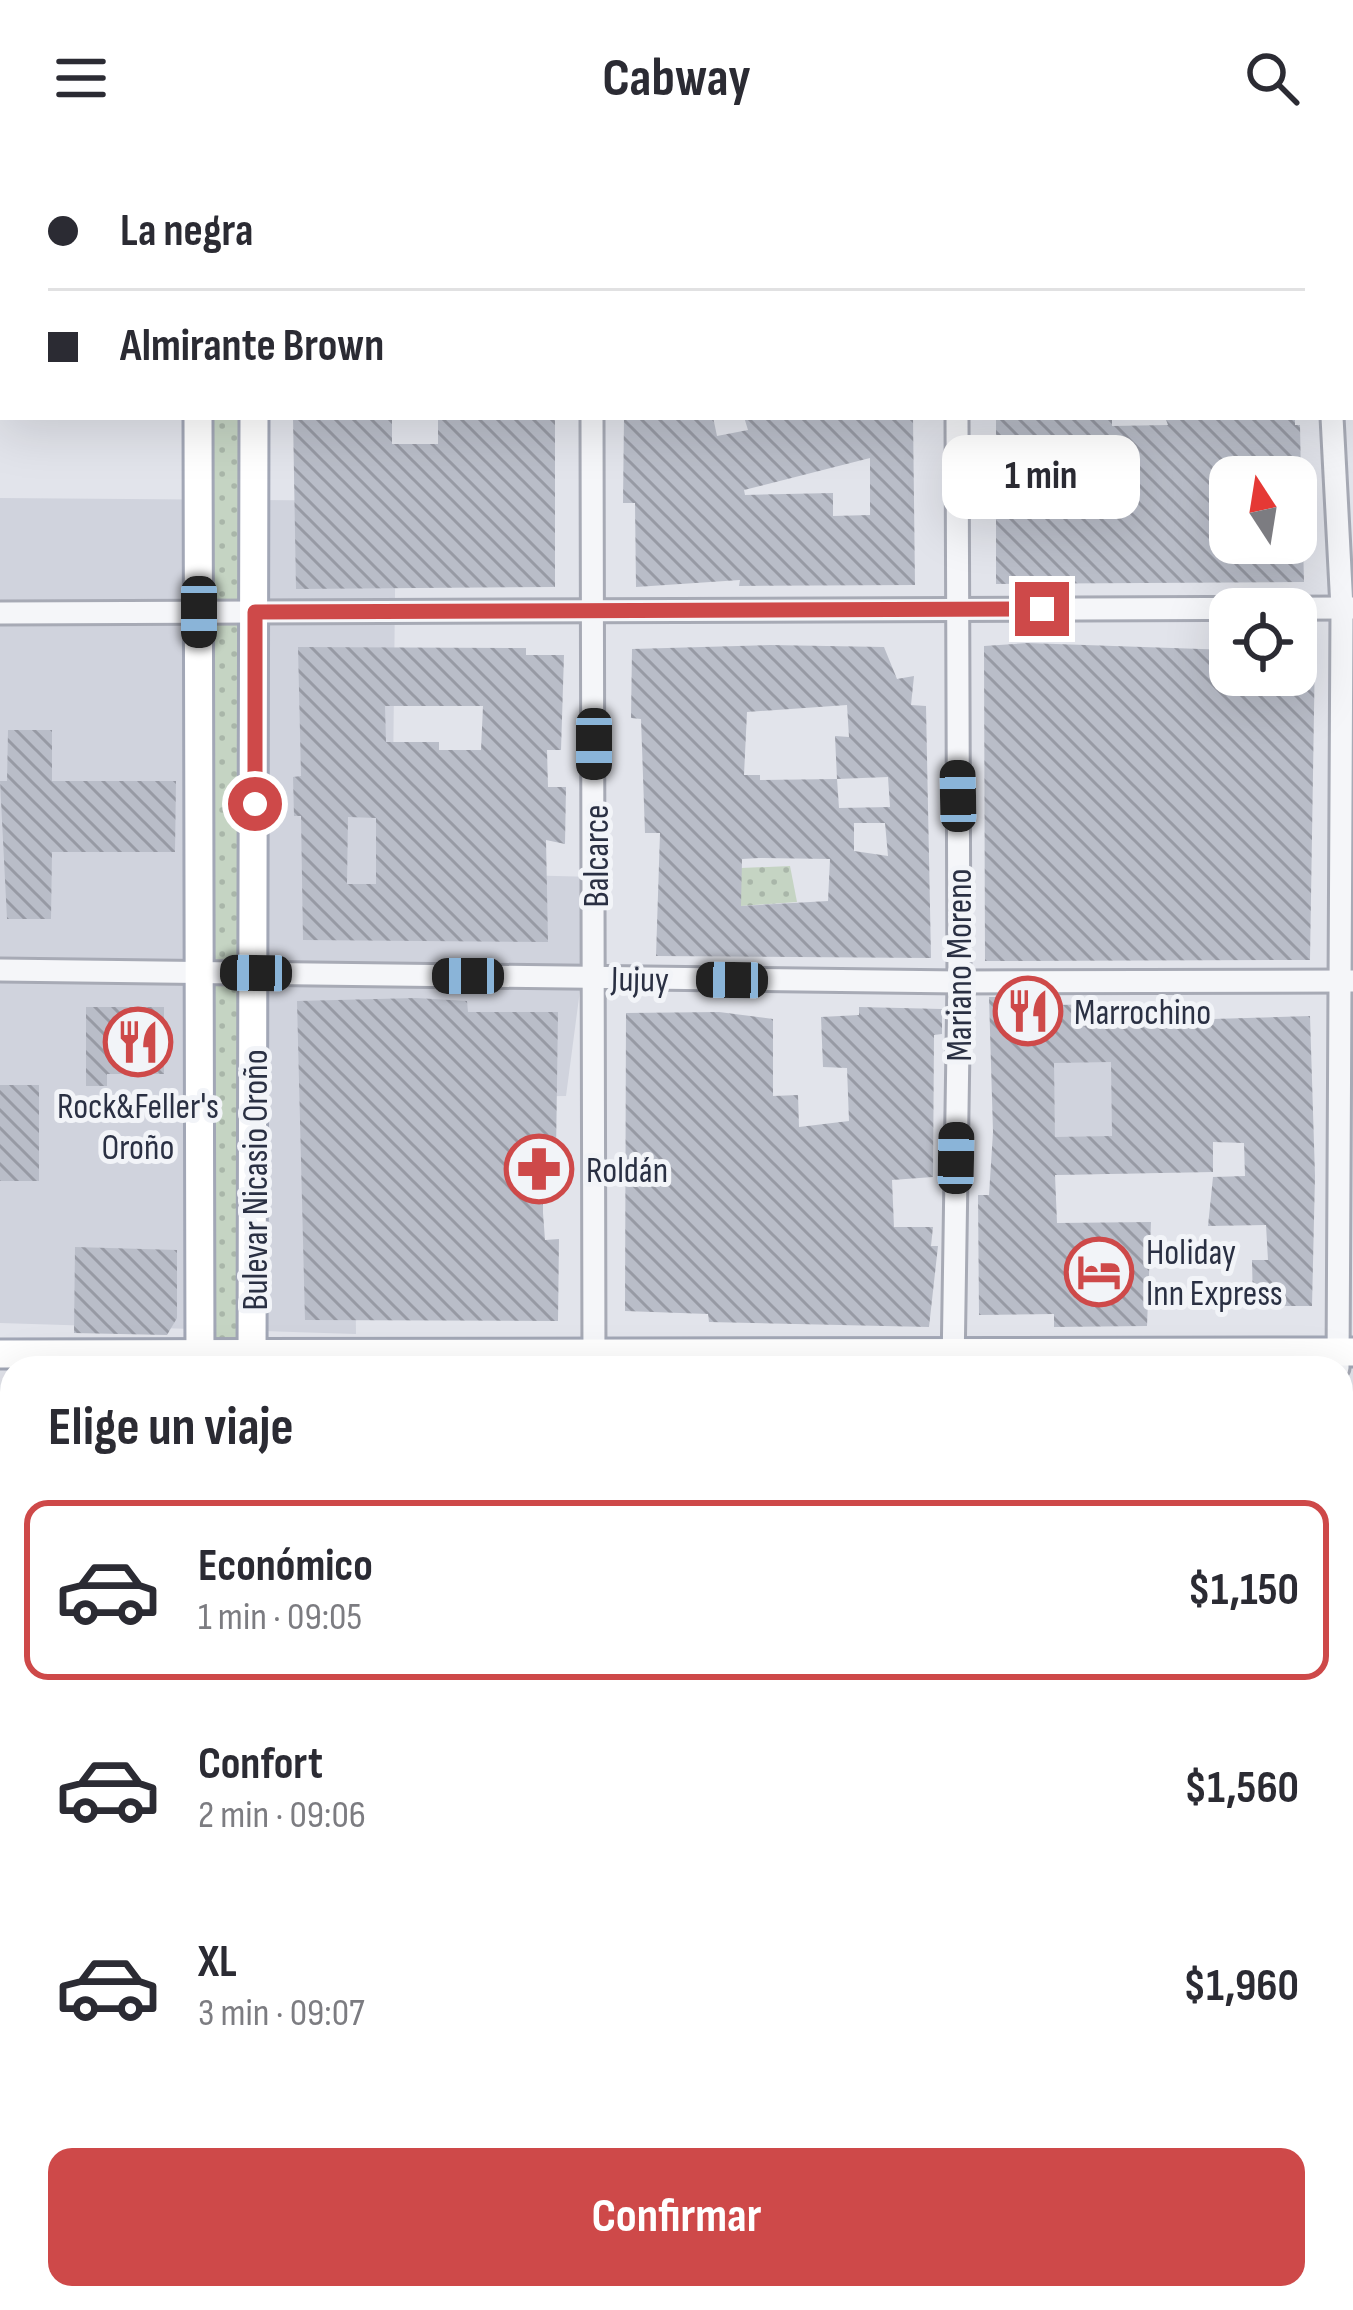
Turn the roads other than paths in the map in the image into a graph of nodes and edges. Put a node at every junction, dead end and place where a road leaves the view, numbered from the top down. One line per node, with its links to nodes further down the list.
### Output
1 (198, 420): 9 (main road, Bulevar Nicasio Oroño)
2 (254, 420): 10 (main road, Bulevar Nicasio Oroño)
3 (592, 420): 8 (street, Balcarce)
4 (957, 420): 7 (street, Mariano Moreno)
5 (1332, 420): 6 (street)
6 (1348, 608): 7 (street); 16 (street)
7 (957, 610): 8 (street); 17 (street, Mariano Moreno)
8 (593, 611): 10 (street); 15 (street, Balcarce)
9 (199, 612): 10 (street); 11 (street); 13 (main road, Bulevar Nicasio Oroño)
10 (255, 612): 14 (main road, Bulevar Nicasio Oroño)
11 (0, 613)
12 (0, 970): 13 (street, Jujuy)
13 (199, 972): 14 (street, Jujuy); 20 (main road, Bulevar Nicasio Oroño)
14 (256, 973): 15 (street, Jujuy); 21 (main road, Bulevar Nicasio Oroño)
15 (596, 978): 17 (street, Jujuy); 22 (street, Balcarce)
16 (1345, 981): 17 (street, Jujuy); 24 (street)
17 (959, 982): 23 (street, Mariano Moreno)
18 (0, 1354): 19 (main road)
19 (66, 1356)
20 (199, 1356)
21 (252, 1356)
22 (594, 1356)
23 (953, 1356)
24 (1343, 1356)

